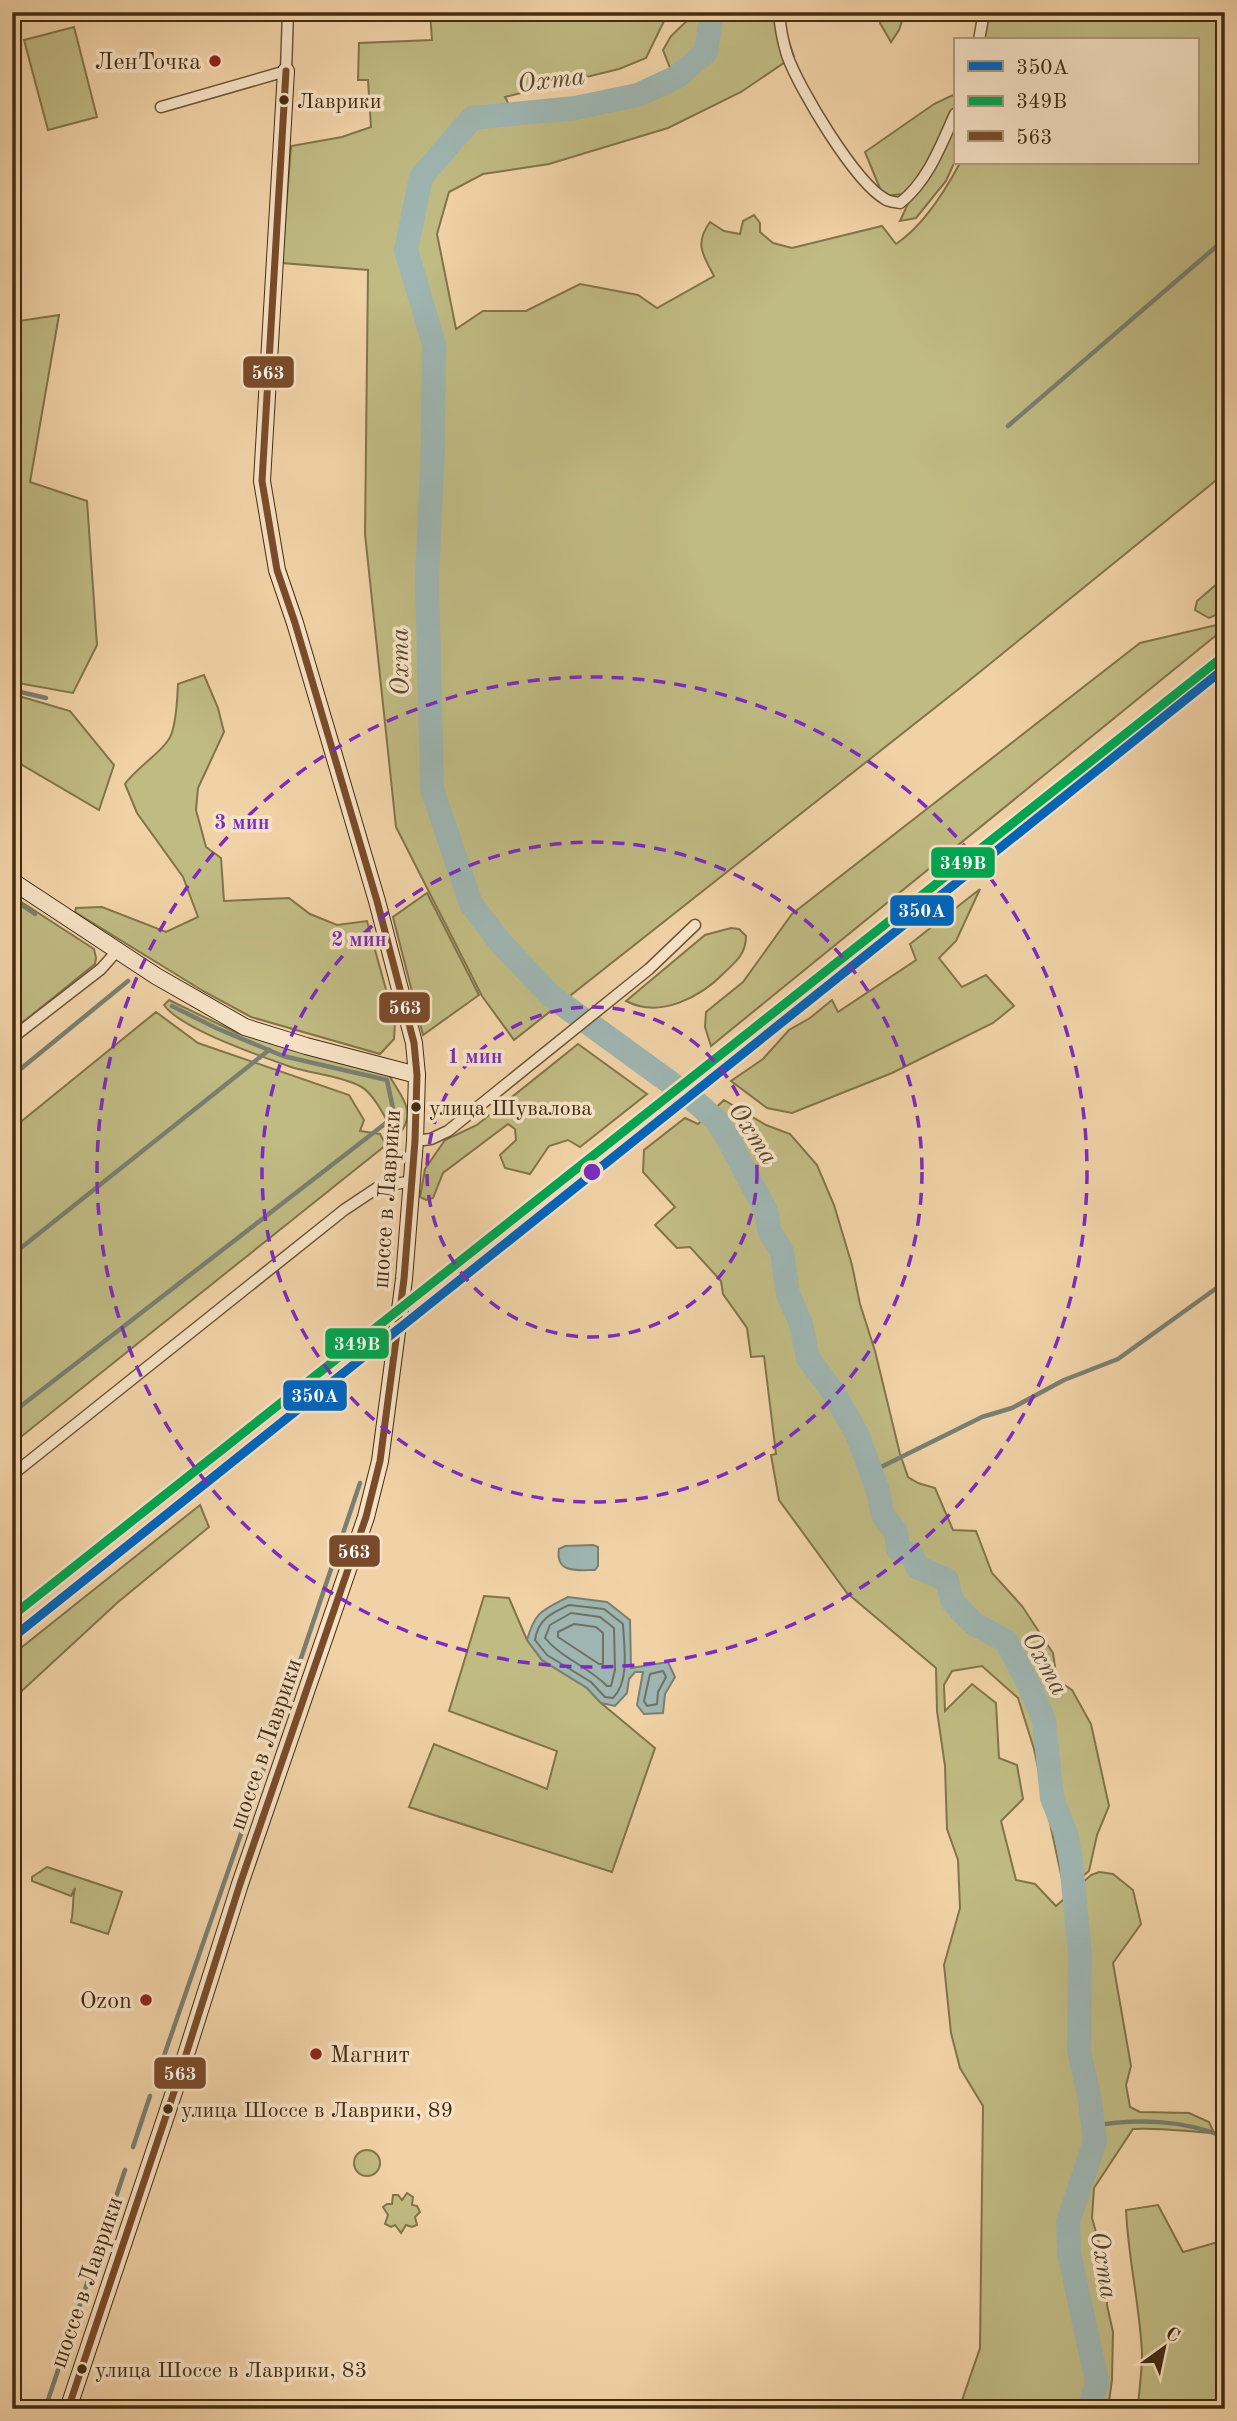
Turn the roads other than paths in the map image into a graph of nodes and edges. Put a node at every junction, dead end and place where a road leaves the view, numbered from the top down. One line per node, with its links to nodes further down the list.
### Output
1 (288, 12): 5 (street)
2 (779, 12): 7 (street)
3 (984, 12): 4 (street)
4 (979, 38)
5 (286, 71): 6 (street); 12 (street, шоссе в Лаврики)
6 (161, 107)
7 (954, 116)
8 (12, 881): 10 (street)
9 (695, 925): 13 (street)
10 (117, 951): 11 (street); 12 (street)
11 (12, 1038)
12 (417, 1075): 13 (street, шоссе в Лаврики)
13 (415, 1141): 14 (street, шоссе в Лаврики)
14 (411, 1181): 15 (street); 16 (street, шоссе в Лаврики)
15 (12, 1475)
16 (68, 2409)

